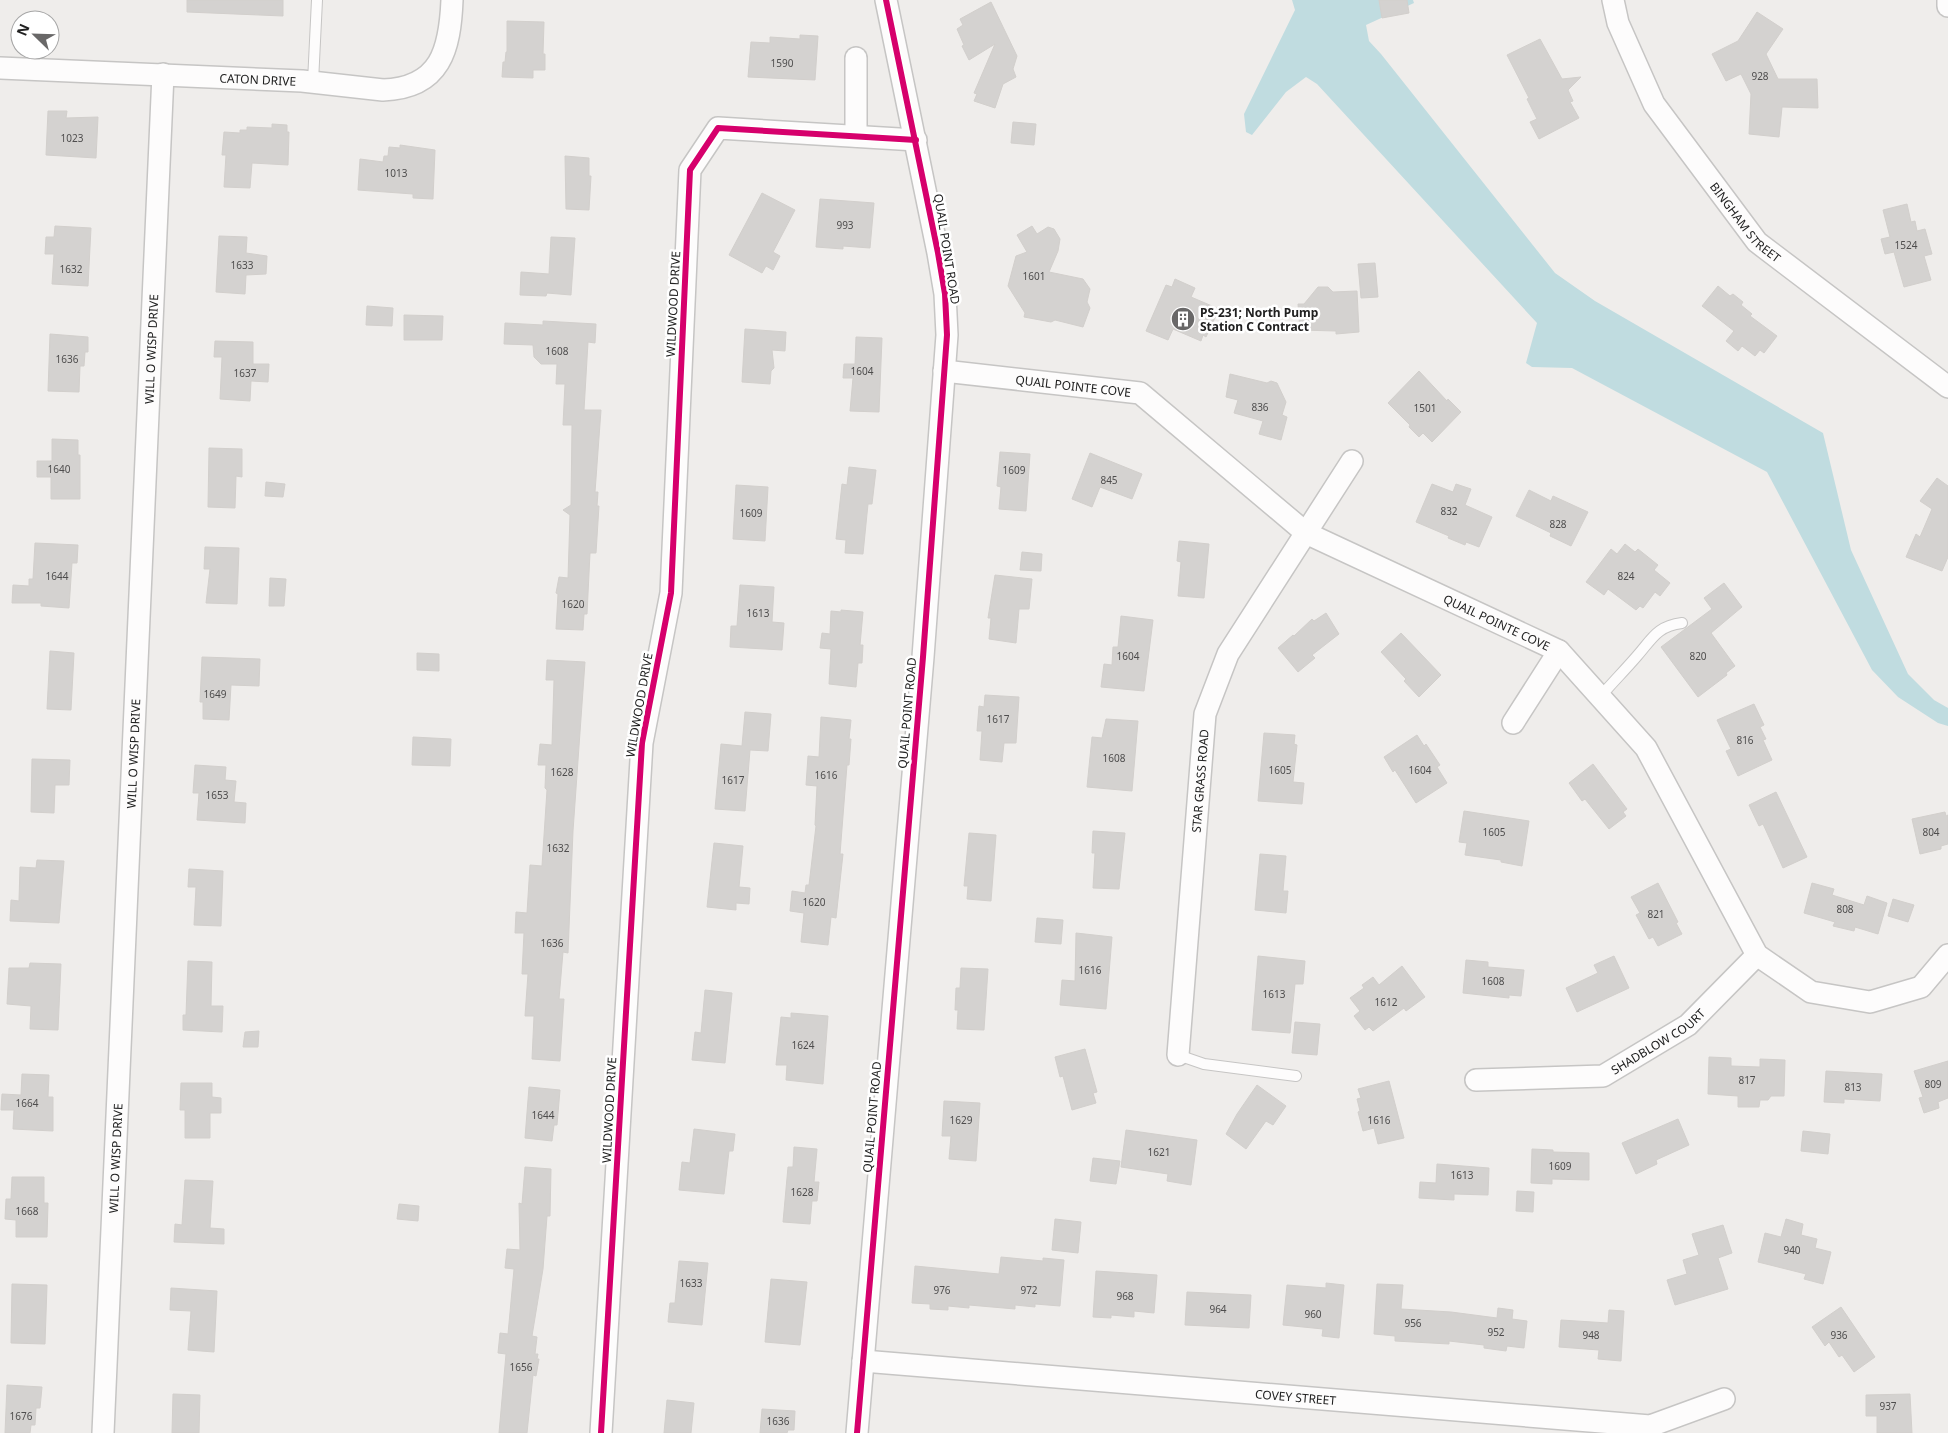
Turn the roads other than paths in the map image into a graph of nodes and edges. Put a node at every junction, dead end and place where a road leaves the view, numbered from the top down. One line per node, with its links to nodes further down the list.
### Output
1 (317, 0): 10 (lane)
2 (452, 0): 10 (street, CATON DRIVE)
3 (886, 0): 12 (street, QUAIL POINT ROAD)
4 (1613, 0): 14 (street, BINGHAM STREET)
5 (1948, 0): 6 (street)
6 (1948, 6)
7 (856, 58): 11 (street)
8 (0, 68): 9 (street, CATON DRIVE)
9 (164, 74): 10 (street, CATON DRIVE); 28 (street, WILL O WISP DRIVE)
10 (313, 82)
11 (856, 136): 12 (street); 29 (street, WILDWOOD DRIVE)
12 (916, 140): 13 (street, QUAIL POINT ROAD)
13 (944, 371): 16 (street, QUAIL POINTE COVE); 26 (street, QUAIL POINT ROAD)
14 (1948, 387)
15 (1352, 461): 16 (street, STAR GRASS ROAD)
16 (1306, 533): 18 (street, QUAIL POINTE COVE); 23 (street, STAR GRASS ROAD)
17 (1682, 623): 19 (lane)
18 (1559, 651): 19 (street, QUAIL POINTE COVE); 20 (street)
19 (1600, 697): 21 (street, QUAIL POINTE COVE)
20 (1514, 723)
21 (1757, 955): 22 (street, QUAIL POINTE COVE); 25 (street, SHADBLOW COURT)
22 (1948, 955)
23 (1178, 1055): 24 (lane)
24 (1296, 1076)
25 (1476, 1080)
26 (863, 1361): 27 (street, COVEY STREET); 30 (street, QUAIL POINT ROAD)
27 (1724, 1399)
28 (103, 1433)
29 (601, 1433)
30 (857, 1433)

